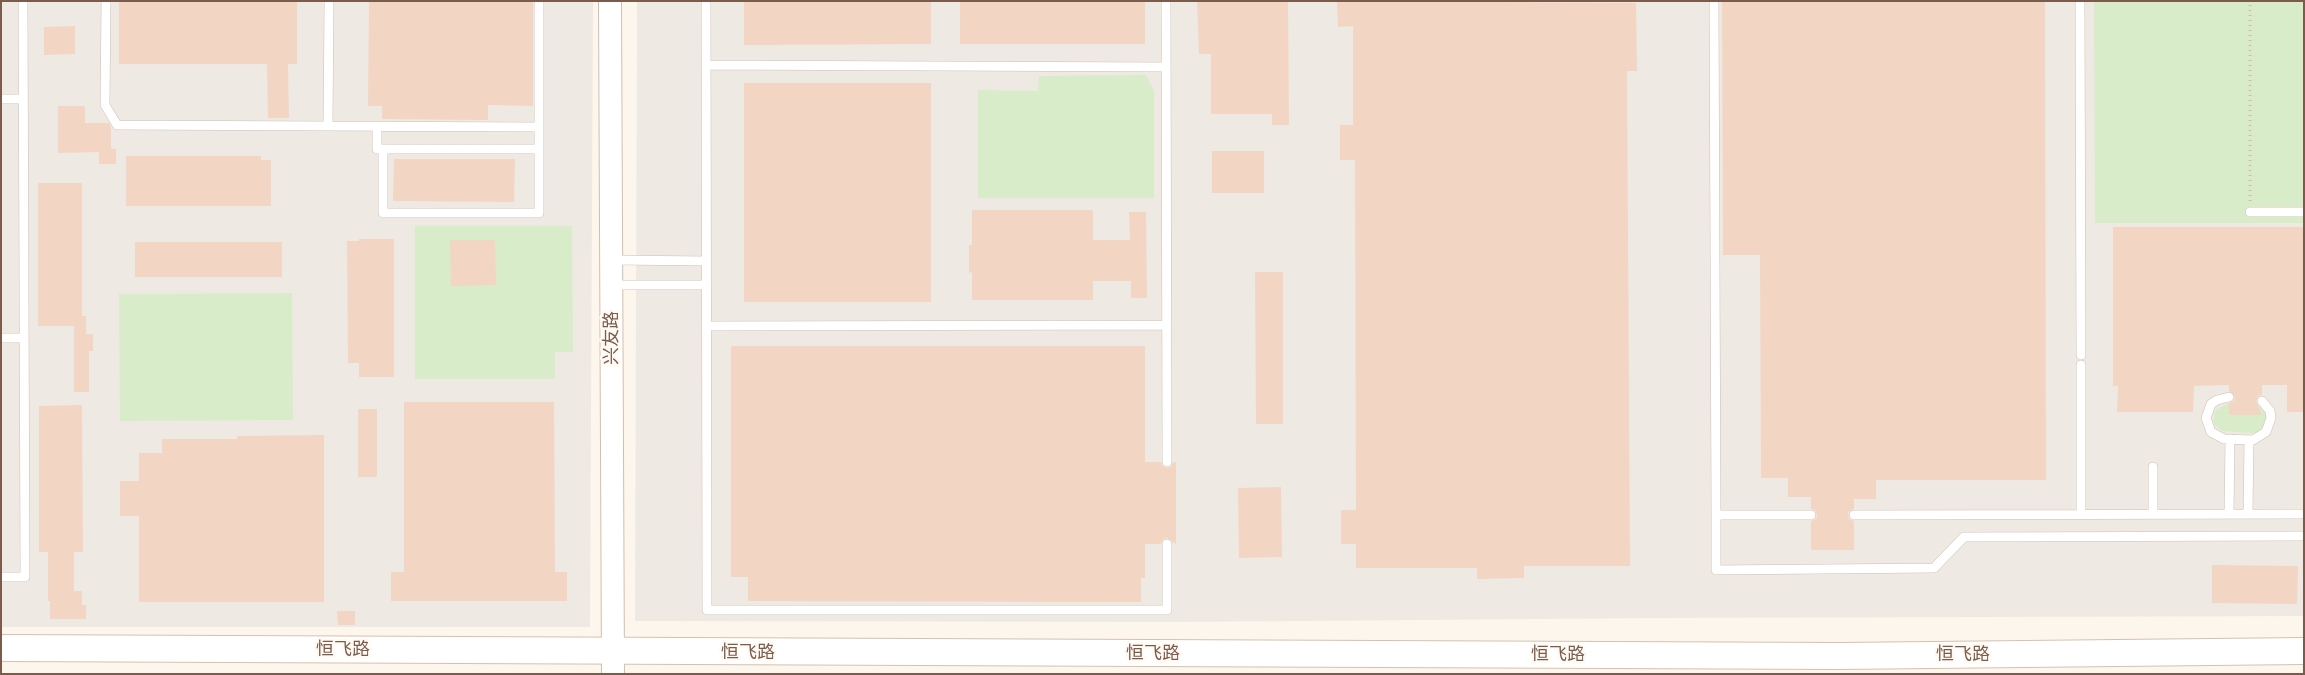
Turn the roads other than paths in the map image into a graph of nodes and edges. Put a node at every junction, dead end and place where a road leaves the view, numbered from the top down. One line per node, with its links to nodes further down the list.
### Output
1 (23, 1): 13 (lane)
2 (106, 1): 14 (lane)
3 (329, 1): 14 (lane)
4 (540, 1): 16 (lane)
5 (610, 1): 21 (street, 兴友路)
6 (706, 1): 10 (lane)
7 (1166, 1): 11 (lane)
8 (1714, 1): 42 (lane)
9 (2080, 1): 29 (lane)
10 (706, 65): 11 (lane); 22 (lane)
11 (1166, 67): 25 (lane)
12 (1, 99): 13 (lane)
13 (23, 99): 28 (lane)
14 (328, 126): 15 (lane)
15 (377, 126): 16 (lane); 17 (lane)
16 (539, 127): 18 (lane)
17 (383, 149): 18 (lane); 18 (lane)
18 (539, 149)
19 (2250, 212): 20 (lane)
20 (2304, 212)
21 (611, 260): 22 (lane); 23 (street, 兴友路)
22 (707, 261): 24 (lane)
23 (612, 286): 24 (lane); 50 (street, 兴友路)
24 (707, 286): 26 (lane)
25 (1167, 325): 26 (lane); 35 (lane)
26 (707, 326): 46 (lane)
27 (1, 338): 28 (lane)
28 (24, 338): 47 (lane)
29 (2081, 355)
30 (2081, 365): 37 (lane)
31 (2230, 397): 33 (lane)
32 (2262, 401): 34 (lane)
33 (2230, 439): 34 (lane); 39 (lane)
34 (2249, 440): 40 (lane)
35 (1167, 462)
36 (2153, 467): 38 (lane)
37 (2082, 514): 38 (lane); 44 (lane)
38 (2153, 514): 39 (lane)
39 (2230, 514): 40 (lane)
40 (2248, 514): 41 (lane)
41 (2304, 514)
42 (1716, 515): 43 (lane); 45 (lane)
43 (1811, 515)
44 (1854, 515)
45 (2304, 536)
46 (1167, 544)
47 (1, 577)
48 (1, 648): 50 (main road, 恒飞路)
49 (2304, 651): 50 (main road, 恒飞路)
50 (613, 663)

